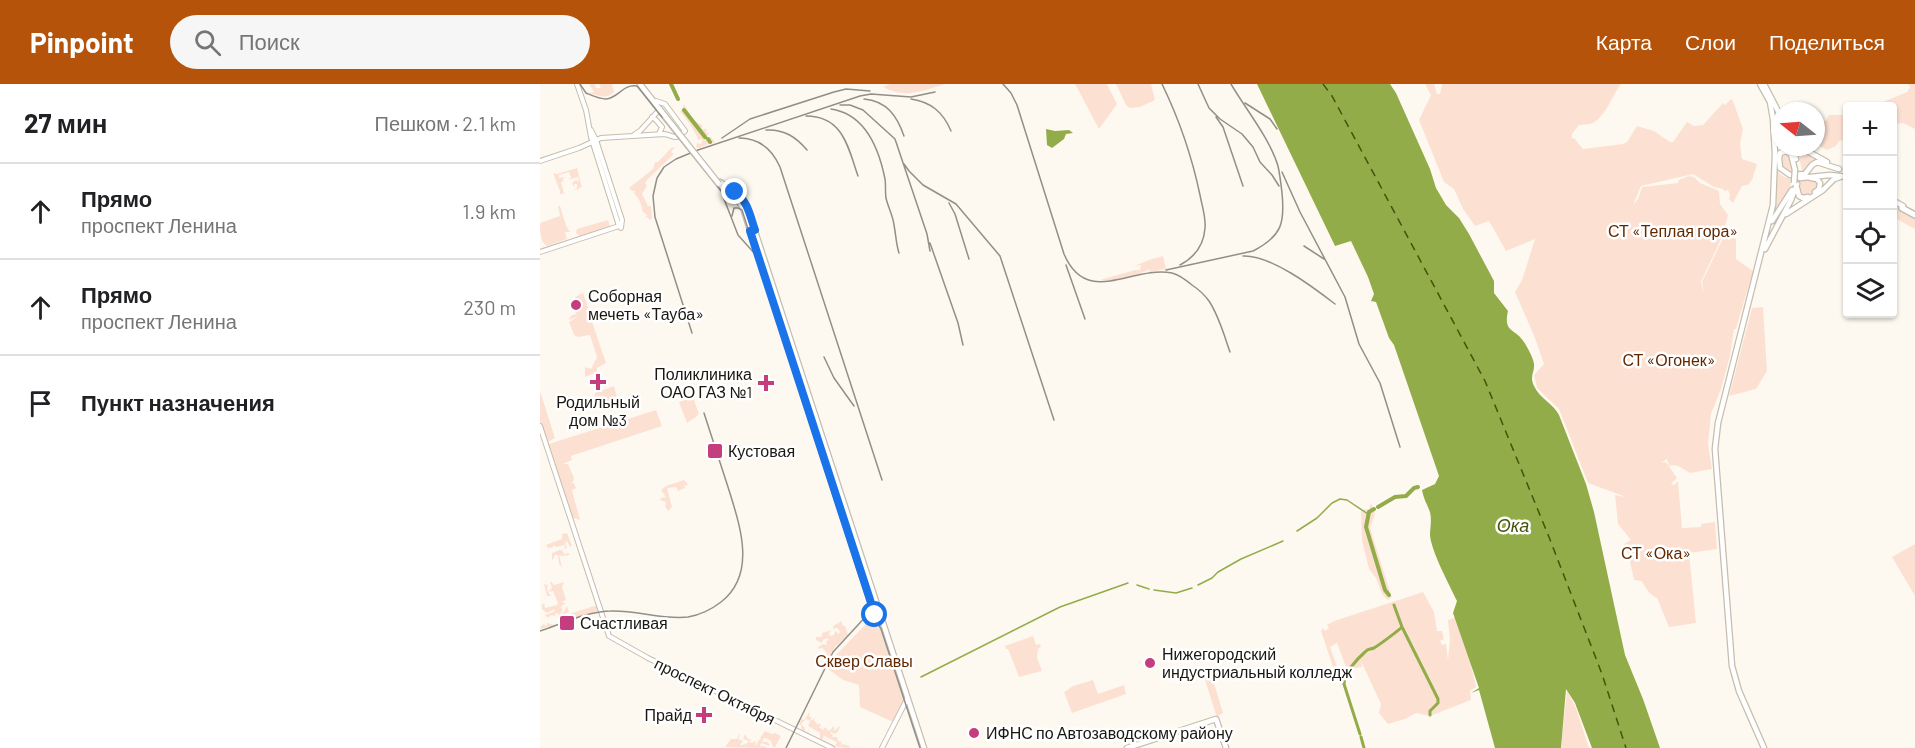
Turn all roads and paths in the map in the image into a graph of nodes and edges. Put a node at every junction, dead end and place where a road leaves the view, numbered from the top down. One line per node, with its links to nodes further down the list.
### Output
1 (577, 84): 12 (main road)
2 (642, 84): 6 (main road); 6 (main road)
3 (1762, 84): 4 (main road); 5 (main road)
4 (1772, 102)
5 (1771, 107)
6 (664, 112): 7 (main road); 9 (main road); 35 (main road, bridge)
7 (654, 118): 8 (main road); 9 (main road)
8 (643, 127): 10 (main road); 11 (main road)
9 (659, 134): 11 (main road)
10 (633, 135): 11 (main road); 12 (main road)
11 (647, 135)
12 (594, 141): 17 (main road); 32 (main road)
13 (1775, 156): 24 (main road)
14 (1775, 156): 31 (main road)
15 (1794, 156): 19 (main road)
16 (1816, 156): 18 (main road)
17 (540, 161)
18 (1839, 169): 20 (main road); 21 (main road)
19 (1796, 170): 20 (main road); 26 (main road, bridge)
20 (1809, 170): 22 (main road)
21 (1843, 172)
22 (1830, 175): 23 (main road); 24 (main road)
23 (1843, 176)
24 (1806, 177): 26 (main road)
25 (1843, 177): 30 (main road)
26 (1795, 183): 30 (main road); 31 (main road)
27 (1897, 203): 28 (main road)
28 (1903, 207): 29 (highway)
29 (1915, 214)
30 (1780, 220): 33 (main road)
31 (1766, 237): 33 (main road)
32 (540, 253)
33 (1748, 308): 41 (main road)
34 (540, 426): 36 (main road, проспект Октября)
35 (907, 699): 37 (main road); 38 (main road)
36 (832, 748)
37 (882, 748)
38 (924, 748)
39 (1126, 748): 40 (main road)
40 (1226, 748)
41 (1764, 748)

